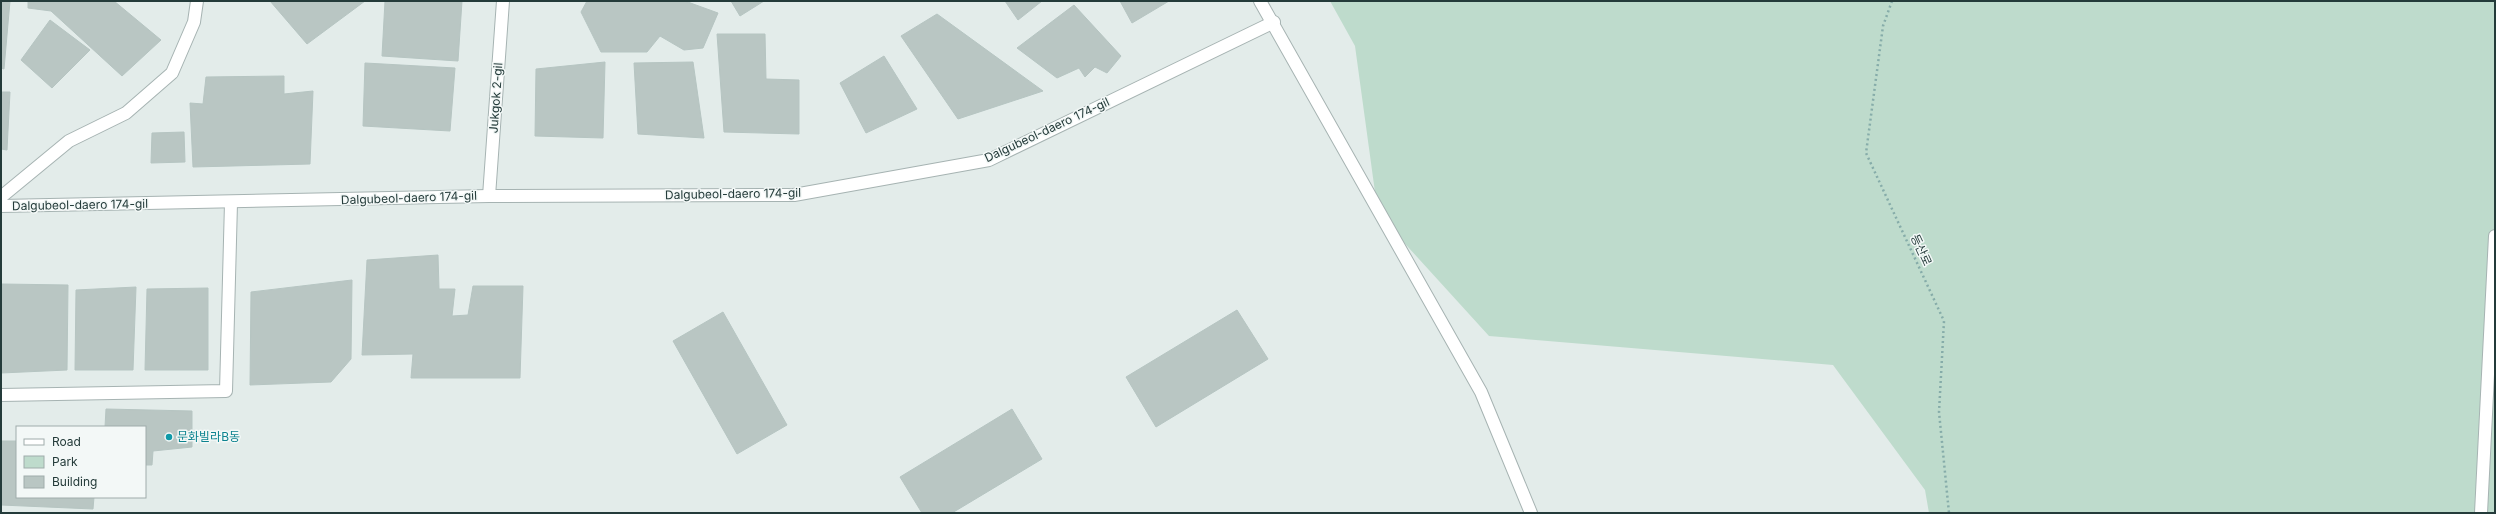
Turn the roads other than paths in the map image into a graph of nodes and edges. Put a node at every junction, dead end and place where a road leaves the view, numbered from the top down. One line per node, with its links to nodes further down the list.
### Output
1 (197, 1): 6 (street, Dalgubeol-daero 174-gil)
2 (503, 1): 5 (street, Jukgok 2-gil)
3 (1260, 1): 4 (street)
4 (1274, 22): 5 (street, Dalgubeol-daero 174-gil); 11 (street)
5 (489, 196): 7 (street, Dalgubeol-daero 174-gil)
6 (1, 197)
7 (230, 203): 8 (street, Dalgubeol-daero 174-gil); 10 (street)
8 (1, 206)
9 (2495, 236): 12 (street)
10 (1, 395)
11 (1531, 513)
12 (2481, 513)

